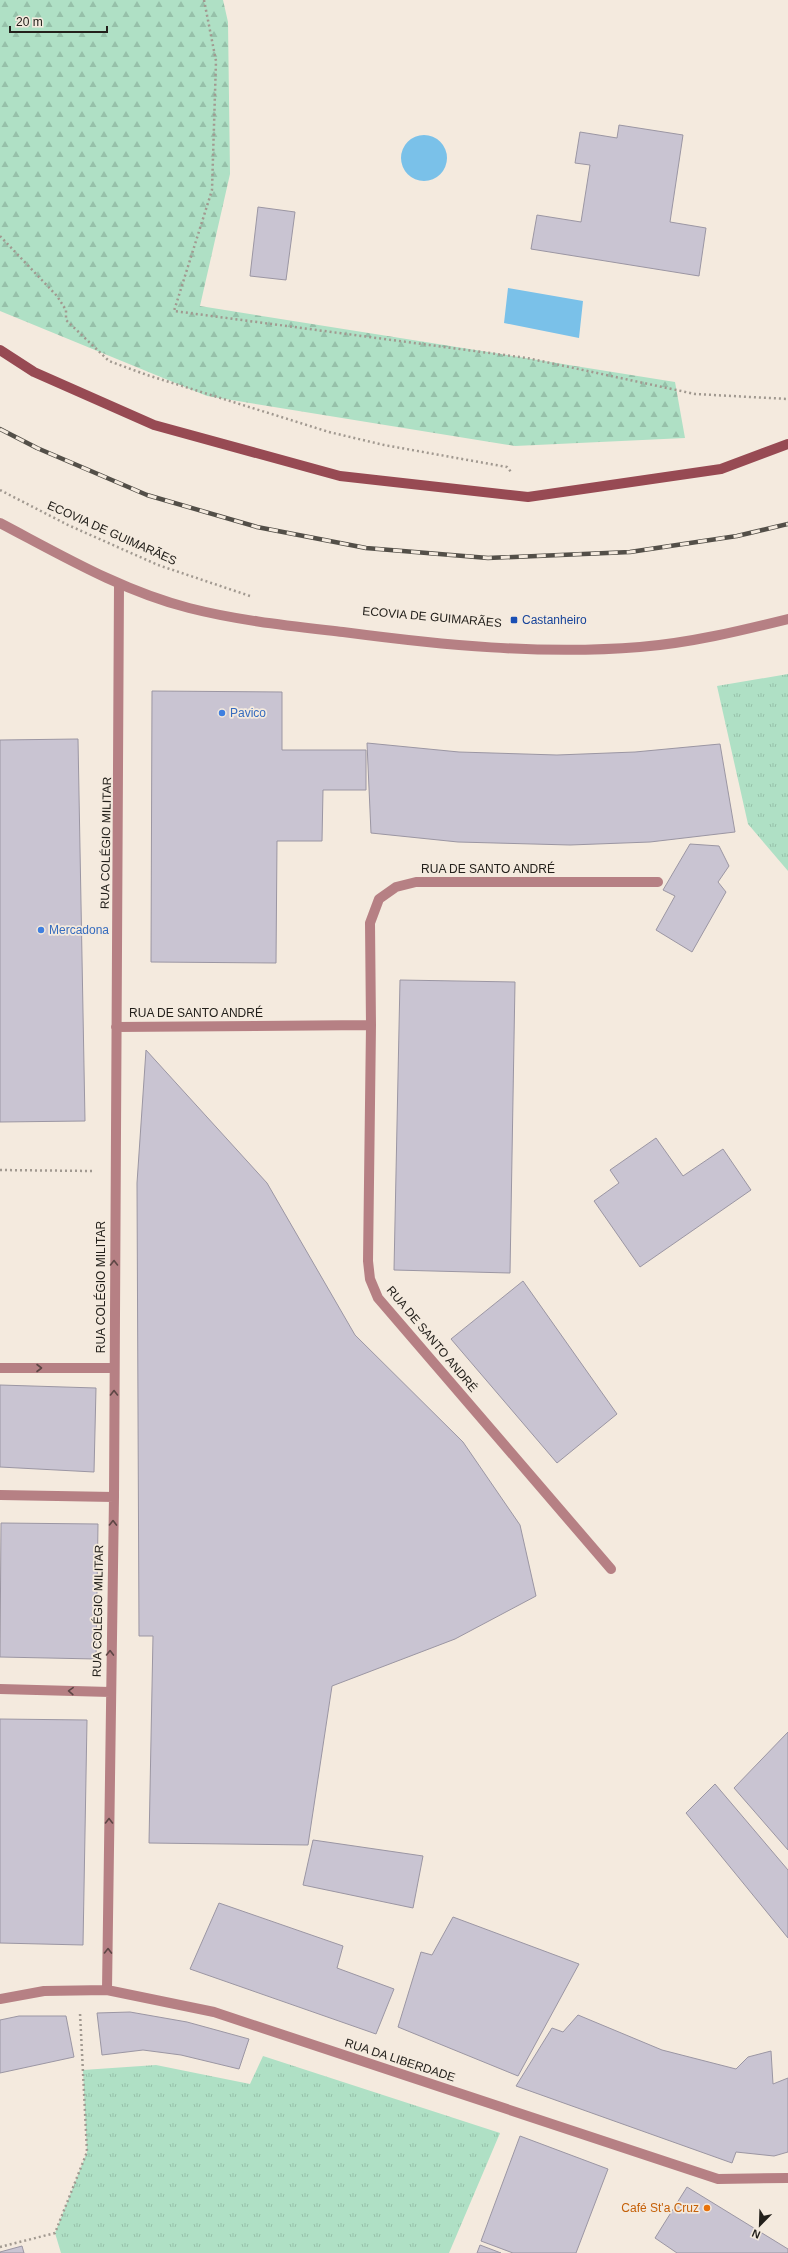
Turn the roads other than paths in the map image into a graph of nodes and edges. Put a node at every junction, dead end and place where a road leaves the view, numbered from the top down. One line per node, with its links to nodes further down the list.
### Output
1 (0, 350): 2 (main road)
2 (788, 444)
3 (0, 523): 4 (street)
4 (119, 585): 5 (street); 8 (street, RUA COLÉGIO MILITAR)
5 (788, 620)
6 (658, 882): 7 (street, RUA DE SANTO ANDRÉ)
7 (371, 1025): 8 (street, RUA DE SANTO ANDRÉ); 13 (street, RUA DE SANTO ANDRÉ)
8 (116, 1027): 10 (street, RUA COLÉGIO MILITAR, one-way to 8)
9 (0, 1368): 10 (street, one-way to 10)
10 (114, 1368): 12 (street, RUA COLÉGIO MILITAR, one-way to 10)
11 (0, 1495): 12 (street)
12 (114, 1497): 15 (street, RUA COLÉGIO MILITAR, one-way to 12)
13 (611, 1569)
14 (0, 1689): 15 (street, one-way to 14)
15 (110, 1692): 16 (street, RUA COLÉGIO MILITAR, one-way to 15)
16 (106, 1990): 17 (street, RUA DA LIBERDADE); 18 (street, RUA DA LIBERDADE)
17 (0, 1999)
18 (788, 2178)

